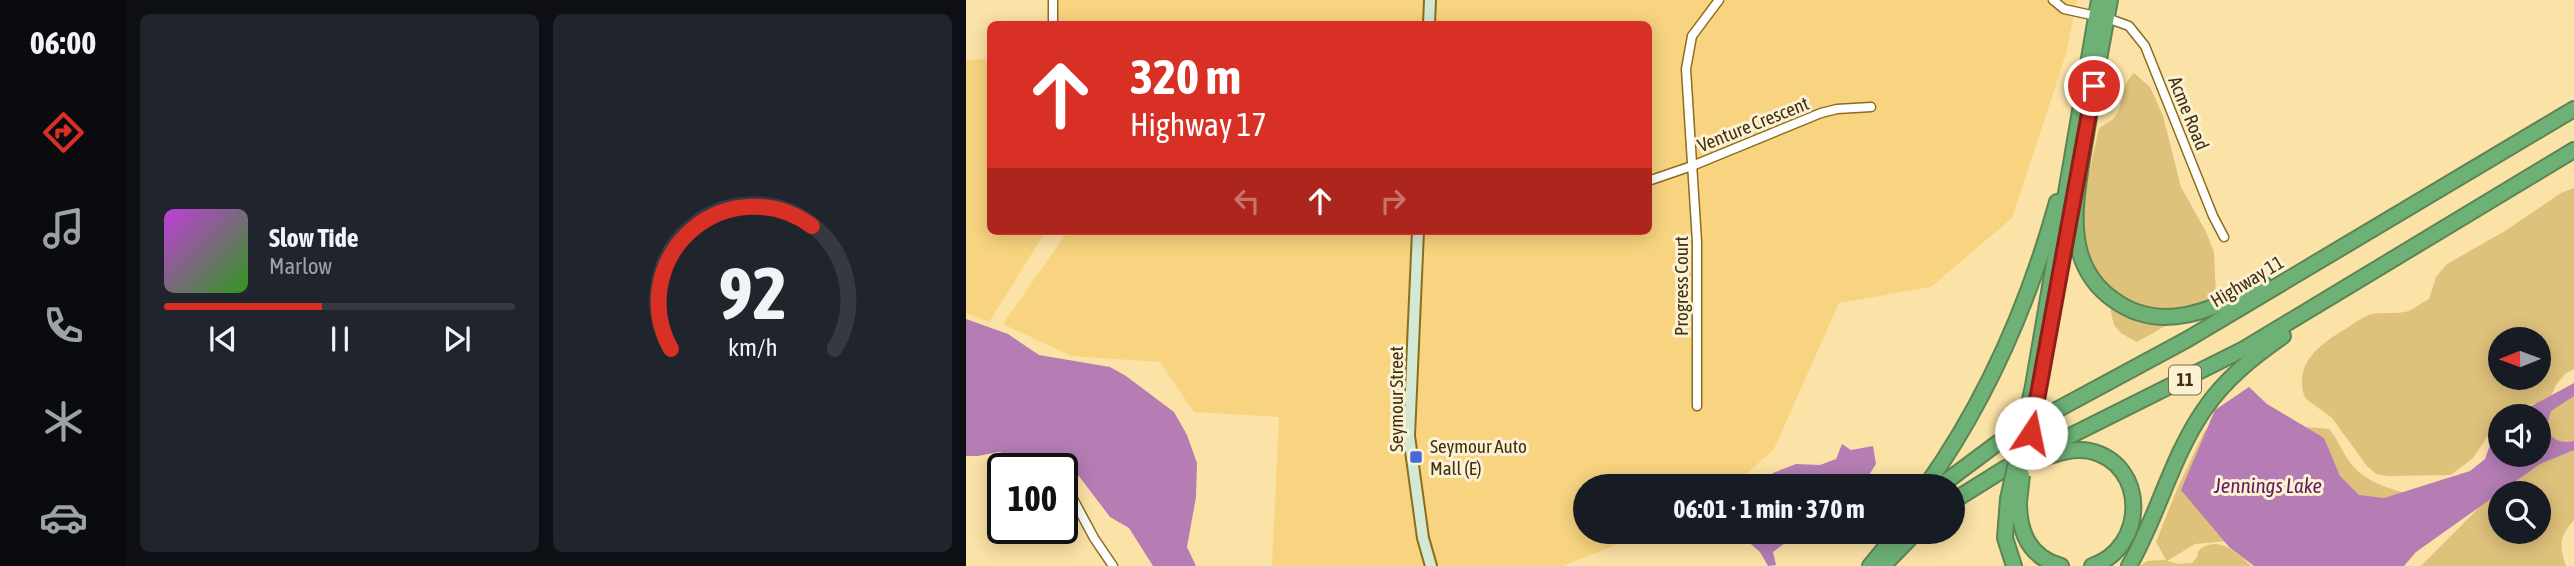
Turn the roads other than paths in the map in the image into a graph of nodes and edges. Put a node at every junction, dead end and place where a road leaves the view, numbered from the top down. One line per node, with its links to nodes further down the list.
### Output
1 (1053, 0): 8 (street)
2 (1430, 0): 9 (street)
3 (1718, 0): 14 (street, Progress Court)
4 (2053, 0): 7 (street, Acme Road)
5 (2099, 0): 7 (highway)
6 (2110, 0): 7 (highway)
7 (2101, 17): 12 (highway); 18 (street, Acme Road)
8 (1053, 21)
9 (1429, 21)
10 (1871, 107): 14 (street, Venture Crescent)
11 (2574, 109): 16 (highway, Highway 11 / 11)
12 (2081, 131): 16 (highway); 21 (highway); 25 (highway, bridge)
13 (2574, 150): 19 (highway, 11)
14 (1692, 166): 15 (street, Venture Crescent); 20 (street, Progress Court)
15 (1652, 180)
16 (2390, 220): 22 (highway, Highway 11 / 11)
17 (1418, 235): 31 (street, Seymour Street)
18 (2224, 237)
19 (2411, 249): 23 (highway, 11); 37 (highway)
20 (1697, 405)
21 (1933, 474)
22 (1957, 474)
23 (1965, 495)
24 (1965, 497): 36 (highway)
25 (2014, 501): 34 (highway); 35 (highway)
26 (1078, 508): 30 (street)
27 (1884, 544): 32 (highway)
28 (1888, 544): 32 (highway)
29 (1904, 544): 33 (highway)
30 (1113, 566)
31 (1431, 566)
32 (1869, 566)
33 (1883, 566)
34 (2014, 566)
35 (2061, 566)
36 (2092, 566)
37 (2129, 566)

